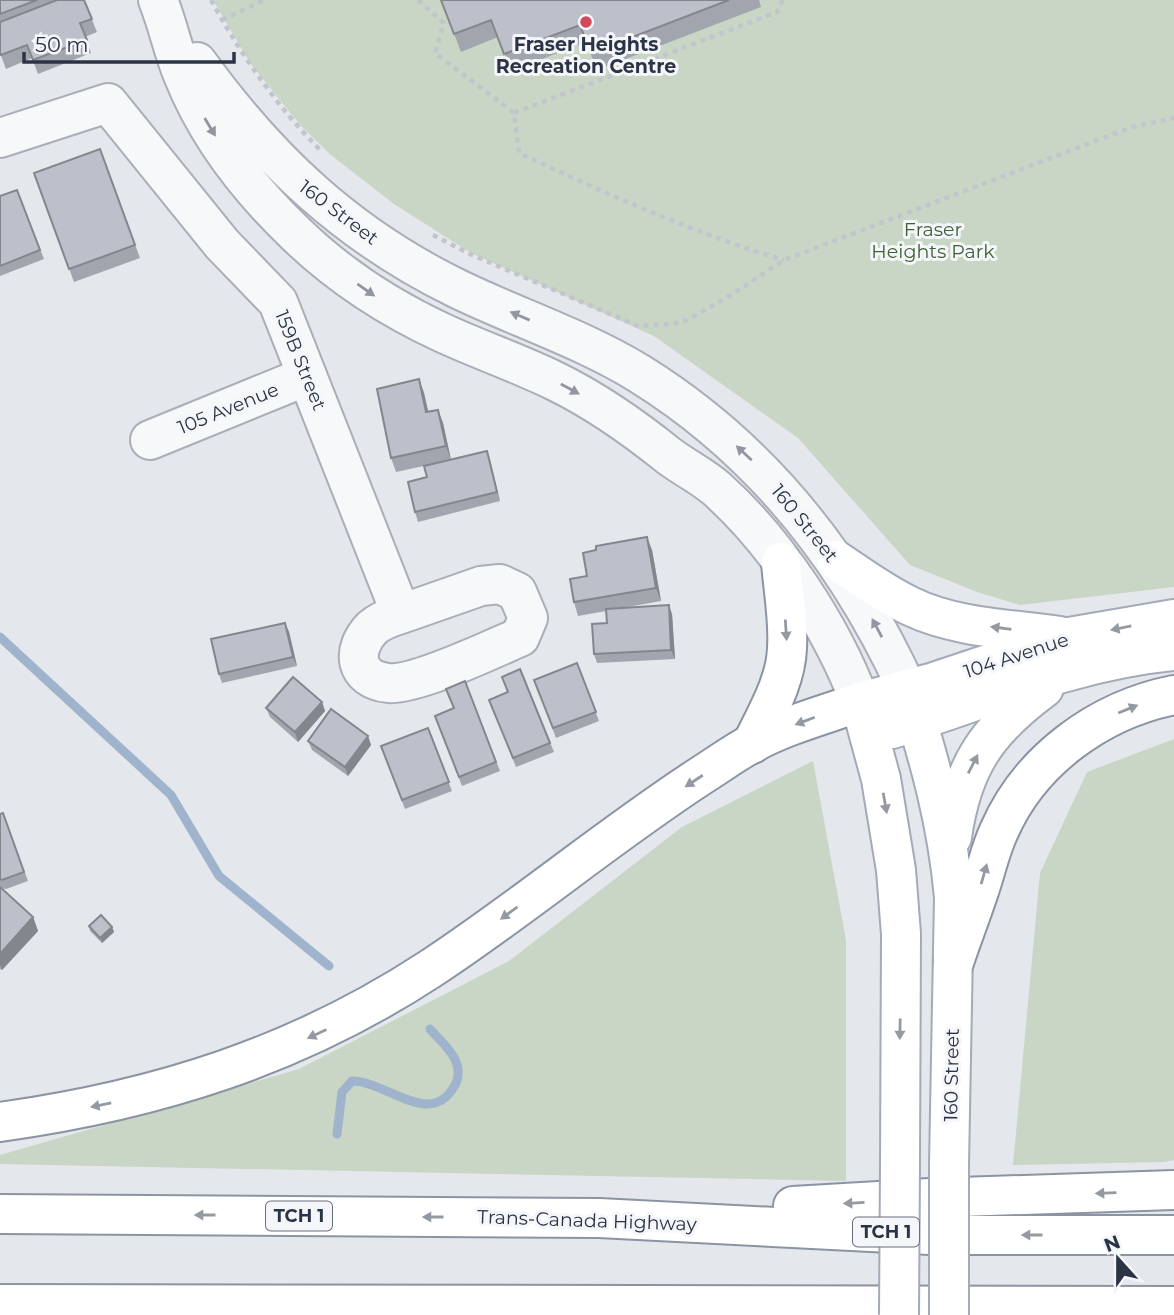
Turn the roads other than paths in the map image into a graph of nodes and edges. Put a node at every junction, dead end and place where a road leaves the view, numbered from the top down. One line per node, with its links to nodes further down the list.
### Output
1 (162, 9): 5 (street, 160 Street, one-way to 1); 6 (street, 160 Street, one-way to 6)
2 (0, 138): 3 (street, 159B Street)
3 (307, 376): 4 (street, 105 Avenue); 7 (street, 159B Street)
4 (150, 440)
5 (836, 560): 10 (main road, one-way to 5); 12 (street, 160 Street, one-way to 5)
6 (781, 562): 13 (street, 160 Street); 14 (main road, one-way to 14)
7 (401, 614)
8 (1174, 619): 10 (main road, 104 Avenue, one-way to 10)
9 (1174, 651): 10 (main road, 104 Avenue)
10 (1069, 654): 12 (main road, 104 Avenue); 15 (main road, one-way to 10)
11 (1174, 695): 16 (main road, one-way to 11)
12 (912, 705): 13 (main road, 104 Avenue); 15 (main road, 160 Street)
13 (865, 719): 14 (main road, 104 Avenue, one-way to 14); 24 (main road, 160 Street, one-way to 24, bridge)
14 (751, 744): 17 (main road, 104 Avenue, one-way to 17)
15 (950, 853): 16 (main road, 160 Street)
16 (954, 962): 25 (main road, 160 Street, bridge)
17 (0, 1122)
18 (1174, 1189): 20 (main road, one-way to 20)
19 (0, 1214): 20 (main road, Trans-Canada Highway / TCH 1, one-way to 19)
20 (599, 1218): 21 (main road, Trans-Canada Highway / TCH 1, one-way to 20)
21 (1174, 1235)
22 (0, 1304): 23 (main road)
23 (1174, 1306)
24 (899, 1315)
25 (949, 1315)

